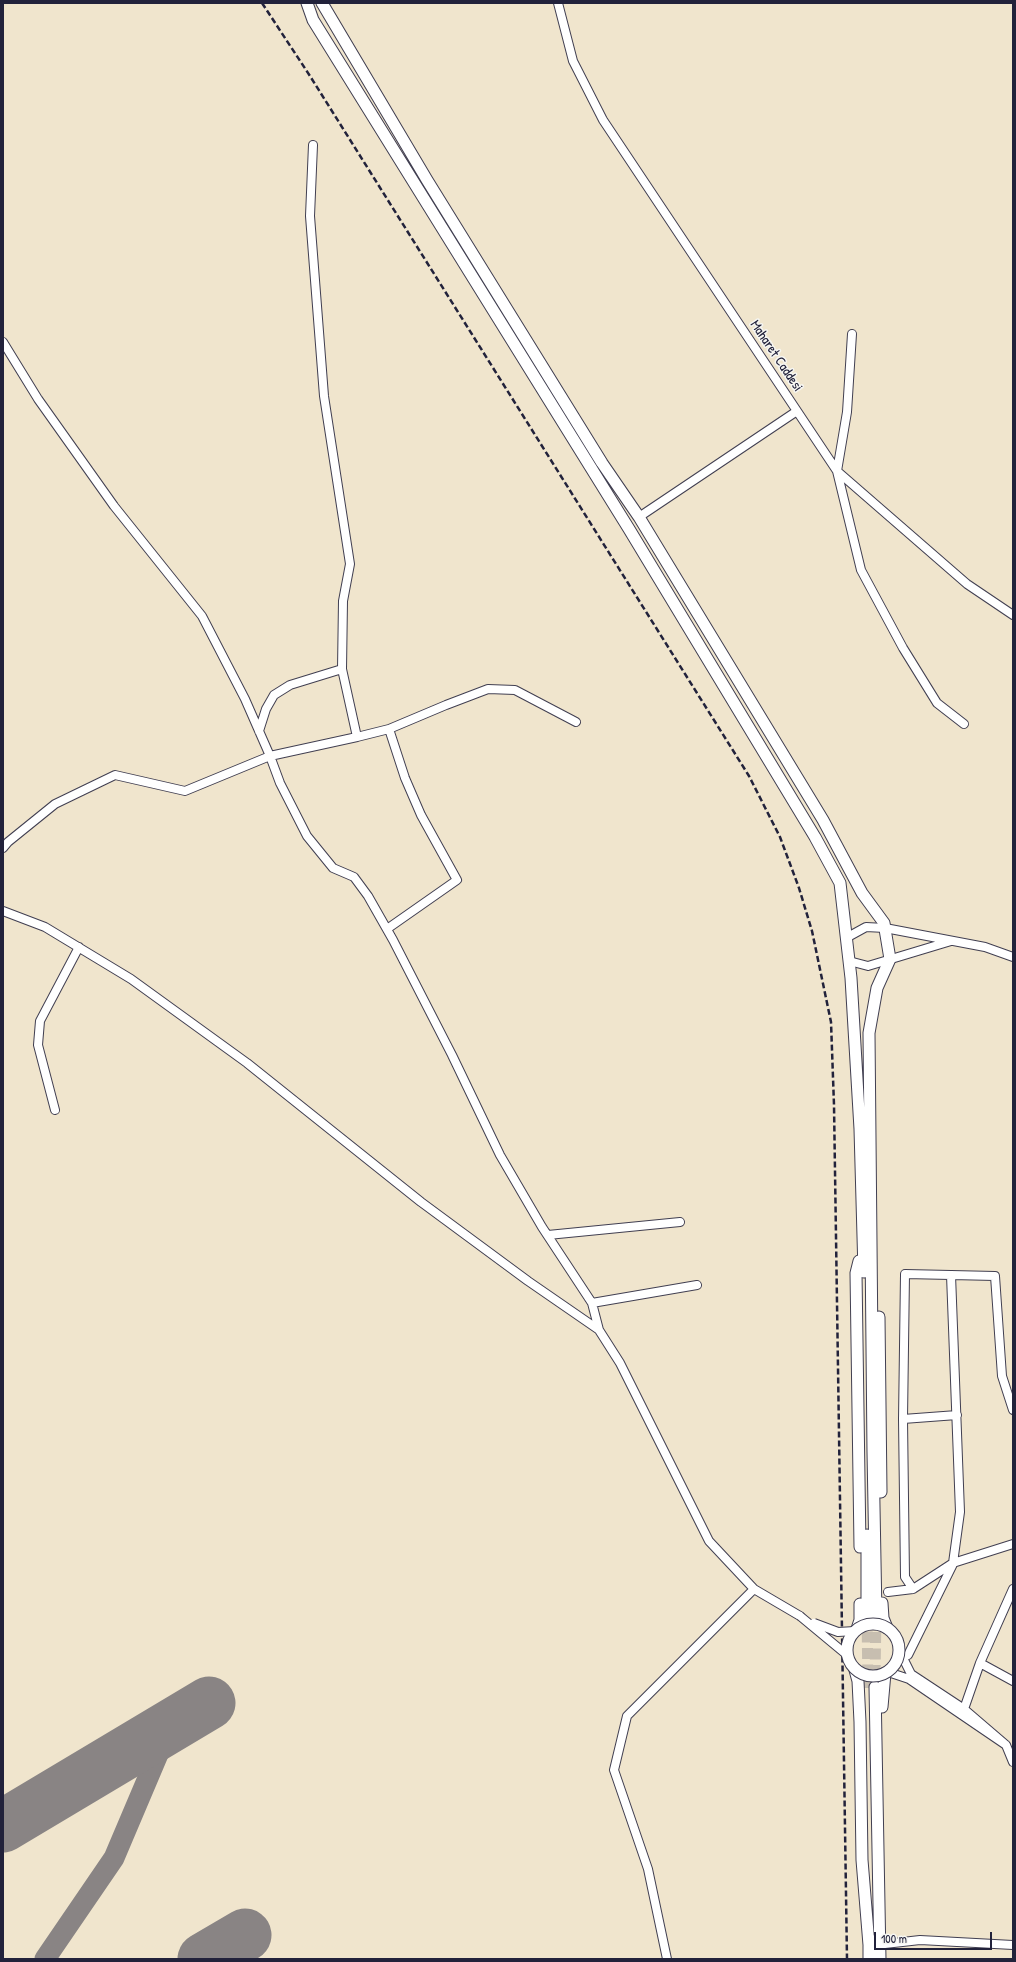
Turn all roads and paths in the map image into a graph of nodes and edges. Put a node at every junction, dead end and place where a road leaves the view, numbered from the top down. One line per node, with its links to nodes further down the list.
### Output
1 (307, 3): 22 (main road)
2 (322, 3): 9 (main road)
3 (558, 3): 7 (street, Maharet Caddesi)
4 (313, 145): 11 (street)
5 (852, 334): 8 (street)
6 (3, 342): 15 (street)
7 (797, 411): 8 (street, Maharet Caddesi); 9 (street)
8 (837, 471): 10 (street, Maharet Caddesi); 13 (street)
9 (639, 517): 20 (main road)
10 (1013, 615)
11 (342, 669): 15 (street); 16 (street)
12 (576, 722): 14 (street)
13 (964, 724)
14 (388, 729): 16 (street); 21 (street)
15 (259, 731): 17 (street)
16 (357, 737): 17 (street)
17 (270, 756): 18 (street); 21 (street)
18 (5, 842)
19 (3, 911): 24 (street)
20 (885, 928): 22 (street); 23 (street); 26 (main road)
21 (387, 929): 30 (street)
22 (846, 938): 27 (main road)
23 (953, 940): 25 (street); 26 (street)
24 (79, 947): 28 (street); 35 (street)
25 (1013, 957)
26 (890, 959): 27 (street); 31 (main road)
27 (849, 962): 31 (main road)
28 (55, 1110)
29 (680, 1222): 30 (street)
30 (548, 1235): 34 (street)
31 (867, 1238): 44 (main road); 45 (main road); 48 (main road)
32 (951, 1276): 36 (street); 37 (street); 38 (street)
33 (697, 1285): 34 (street)
34 (592, 1303): 35 (street)
35 (599, 1330): 41 (street)
36 (1013, 1410)
37 (957, 1415): 38 (street); 40 (street)
38 (903, 1419): 42 (street)
39 (1013, 1544): 40 (street)
40 (953, 1563): 42 (street); 49 (street)
41 (754, 1588): 46 (street); 62 (street)
42 (913, 1589): 44 (street)
43 (1013, 1589): 51 (street)
44 (885, 1596): 47 (main road)
45 (872, 1615)
46 (800, 1616): 48 (street, bridge); 50 (street, bridge)
47 (887, 1628): 48 (main road, bridge); 49 (main road, bridge)
48 (856, 1630): 50 (main road, bridge)
49 (904, 1653): 53 (main road, bridge); 56 (street)
50 (847, 1655): 52 (main road, bridge)
51 (980, 1663): 54 (street); 57 (street)
52 (855, 1670): 53 (main road, bridge); 60 (main road)
53 (887, 1673): 56 (street); 60 (main road)
54 (1013, 1681)
55 (872, 1687): 60 (main road)
56 (947, 1701): 57 (street); 58 (street)
57 (964, 1708): 58 (street)
58 (1009, 1747): 59 (street)
59 (1013, 1762)
60 (874, 1945): 61 (street); 63 (main road); 64 (main road)
61 (1013, 1946)
62 (667, 1959)
63 (869, 1959)
64 (880, 1959)

